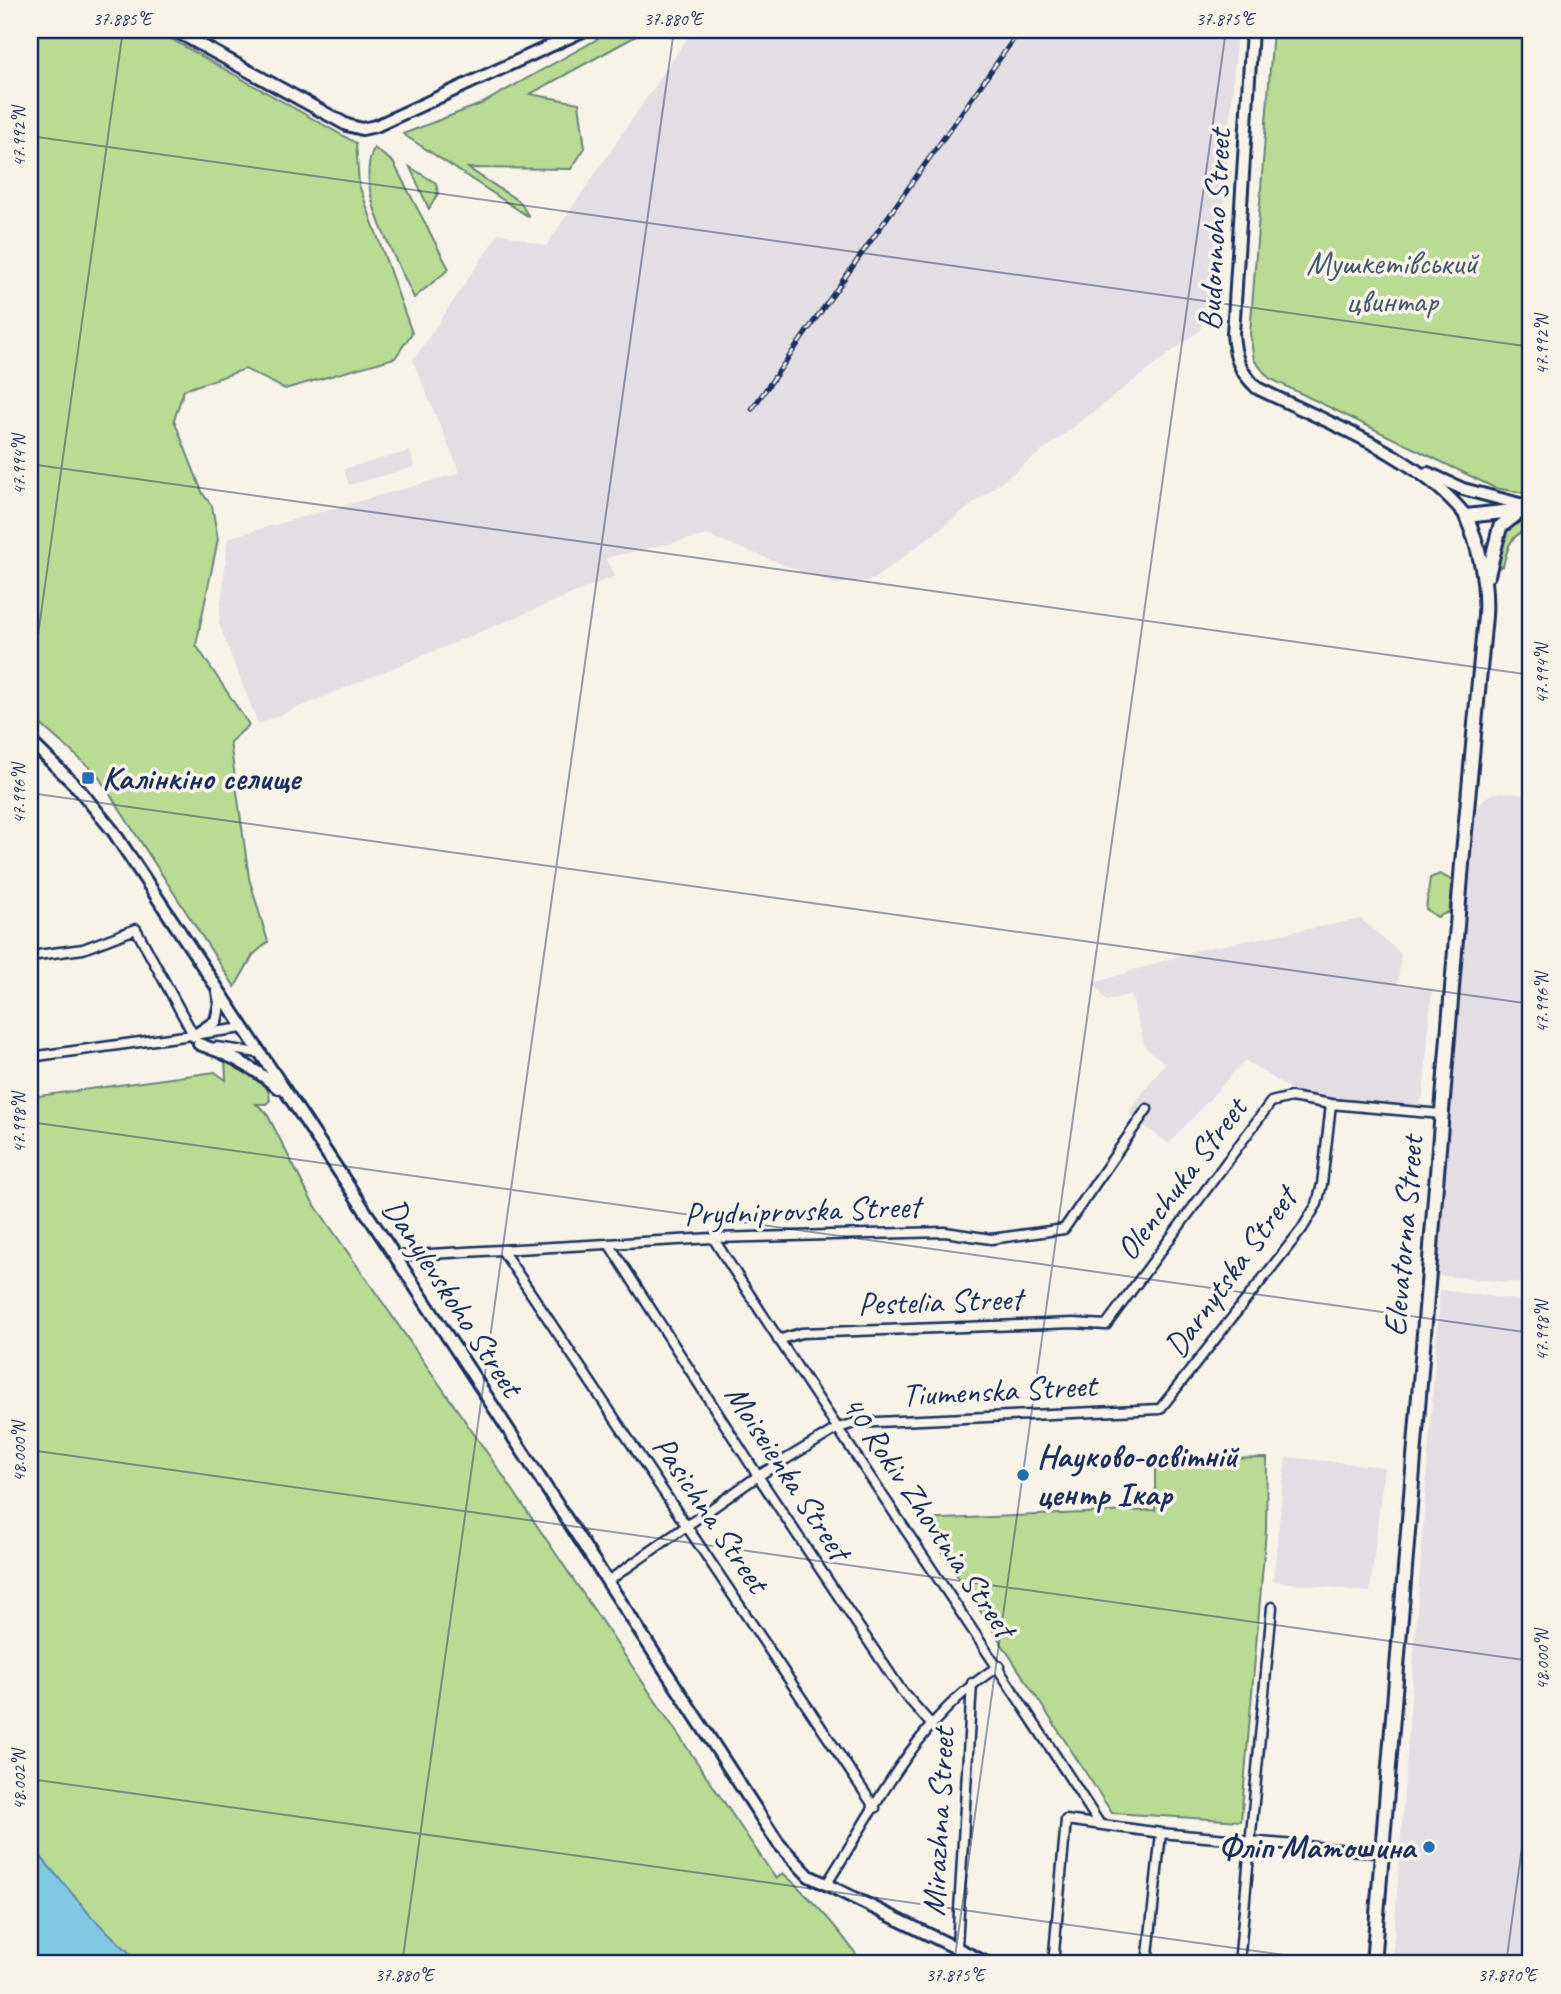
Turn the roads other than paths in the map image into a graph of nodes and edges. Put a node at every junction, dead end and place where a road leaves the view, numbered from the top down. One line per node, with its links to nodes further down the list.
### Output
1 (174, 30): 2 (street)
2 (585, 30)
3 (1252, 30): 4 (street, Budonnoho Street)
4 (1413, 466): 5 (street); 6 (street, Budonnoho Street)
5 (1531, 508): 6 (main road); 7 (main road)
6 (1466, 516): 7 (main road, Elevatorna Street)
7 (1487, 589): 18 (main road, Elevatorna Street)
8 (30, 741): 10 (street, Danylevskoho Street)
9 (30, 956): 12 (street)
10 (217, 986): 11 (street, Danylevskoho Street); 12 (street)
11 (243, 1028): 12 (street); 13 (street, Danylevskoho Street)
12 (196, 1040): 13 (street); 14 (street); 15 (street)
13 (259, 1053): 15 (street, Danylevskoho Street)
14 (30, 1057)
15 (289, 1098): 22 (street, Danylevskoho Street)
16 (1331, 1104): 18 (street, Olenchuka Street); 23 (street, Olenchuka Street); 25 (street, Darnytska Street)
17 (1147, 1109): 19 (street, Prydniprovska Street)
18 (1441, 1114): 38 (main road, Elevatorna Street)
19 (713, 1238): 20 (street, Prydniprovska Street); 24 (street, 40 Rokiv Zhovtnia Street)
20 (609, 1244): 21 (street, Prydniprovska Street); 27 (street, Moiseienka Street)
21 (502, 1250): 22 (street, Prydniprovska Street); 28 (street, Pasichna Street)
22 (395, 1256): 29 (street, Danylevskoho Street)
23 (1106, 1325): 24 (street, Pestelia Street)
24 (778, 1340): 26 (street, 40 Rokiv Zhovtnia Street)
25 (1177, 1387): 26 (street, Tiumenska Street)
26 (838, 1429): 27 (street, Tiumenska Street); 31 (street, 40 Rokiv Zhovtnia Street)
27 (758, 1476): 28 (street, Tiumenska Street); 33 (street, Moiseienka Street)
28 (687, 1525): 29 (street, Tiumenska Street); 34 (street, Pasichna Street)
29 (608, 1581): 39 (street, Danylevskoho Street)
30 (1272, 1607): 37 (street)
31 (999, 1666): 32 (street); 35 (street, 40 Rokiv Zhovtnia Street)
32 (972, 1683): 33 (street); 40 (street, Mirazhna Street)
33 (930, 1723): 34 (street)
34 (875, 1808): 39 (street)
35 (1099, 1823): 36 (street); 43 (street)
36 (1161, 1833): 37 (street); 44 (street)
37 (1248, 1840): 38 (street); 45 (street)
38 (1382, 1853): 46 (main road, Elevatorna Street)
39 (826, 1885): 40 (street, Danylevskoho Street)
40 (958, 1949): 41 (street, Mirazhna Street); 42 (street, Danylevskoho Street)
41 (956, 1964)
42 (989, 1964)
43 (1053, 1964)
44 (1147, 1964)
45 (1239, 1964)
46 (1373, 1964)

